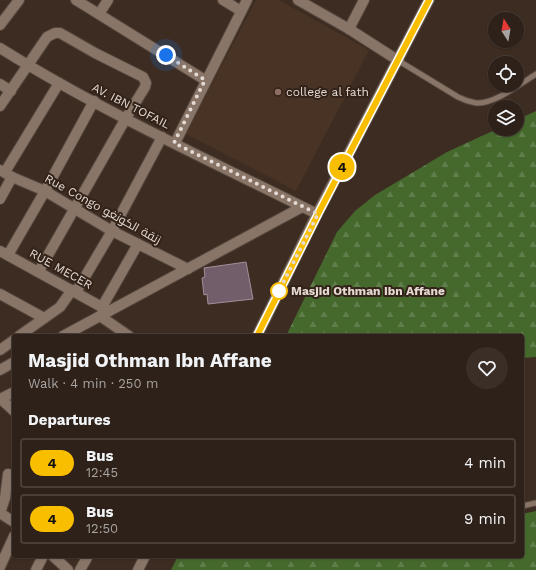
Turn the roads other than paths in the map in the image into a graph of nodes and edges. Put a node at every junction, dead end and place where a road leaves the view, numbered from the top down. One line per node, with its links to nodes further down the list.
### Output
1 (19, 0): 11 (street)
2 (76, 0): 10 (street)
3 (108, 0): 10 (street)
4 (223, 0): 9 (street)
5 (247, 0): 9 (street)
6 (298, 0): 12 (street)
7 (364, 0): 12 (street)
8 (430, 0): 14 (street)
9 (242, 11): 17 (street)
10 (99, 14): 17 (street)
11 (0, 25)
12 (349, 29): 14 (street)
13 (0, 48): 15 (street, AV. IBN TOFAIL)
14 (399, 61): 16 (lane); 31 (street)
15 (28, 65): 18 (street, AV. IBN TOFAIL); 20 (street); 23 (street)
16 (536, 74)
17 (205, 80): 25 (street)
18 (59, 83): 21 (street, AV. IBN TOFAIL); 26 (street)
19 (0, 84): 20 (street)
20 (11, 91): 22 (street)
21 (94, 101): 23 (street, AV. IBN TOFAIL); 27 (street)
22 (0, 106)
23 (126, 118): 24 (street, AV. IBN TOFAIL); 29 (street)
24 (162, 137): 25 (street, AV. IBN TOFAIL); 32 (street)
25 (174, 143): 30 (street, AV. IBN TOFAIL)
26 (6, 173): 27 (street, Rue Congo زنقة الكونغو); 28 (street)
27 (45, 191): 29 (street, Rue Congo زنقة الكونغو); 34 (street)
28 (0, 199)
29 (74, 207): 32 (street, Rue Congo زنقة الكونغو); 36 (street)
30 (302, 207): 31 (street, AV. IBN TOFAIL); 35 (street)
31 (318, 214): 44 (street)
32 (112, 231): 33 (street, Rue Congo زنقة الكونغو); 37 (street)
33 (138, 244): 35 (street, Rue Congo زنقة الكونغو); 39 (street)
34 (4, 253): 36 (street, RUE MECER)
35 (188, 269): 39 (street)
36 (39, 271): 37 (street, RUE MECER)
37 (74, 291): 39 (street, RUE MECER); 40 (street)
38 (2, 299): 40 (street)
39 (104, 311): 42 (street); 43 (street, RUE MECER)
40 (44, 318): 41 (street)
41 (22, 334)
42 (66, 334)
43 (120, 334)
44 (258, 334)
45 (12, 341): 46 (street)
46 (0, 350)
47 (12, 363): 48 (street)
48 (0, 370)
49 (12, 393): 50 (street)
50 (1, 399): 51 (street)
51 (12, 409)
52 (7, 473): 53 (street)
53 (10, 498): 56 (street)
54 (536, 503): 55 (lane)
55 (524, 506)
56 (0, 513): 57 (street)
57 (12, 521)
58 (12, 540): 63 (street)
59 (42, 558): 64 (street)
60 (55, 558): 65 (street)
61 (87, 558): 66 (street)
62 (144, 558): 67 (street)
63 (0, 567)
64 (36, 570)
65 (68, 570)
66 (80, 570)
67 (138, 570)

